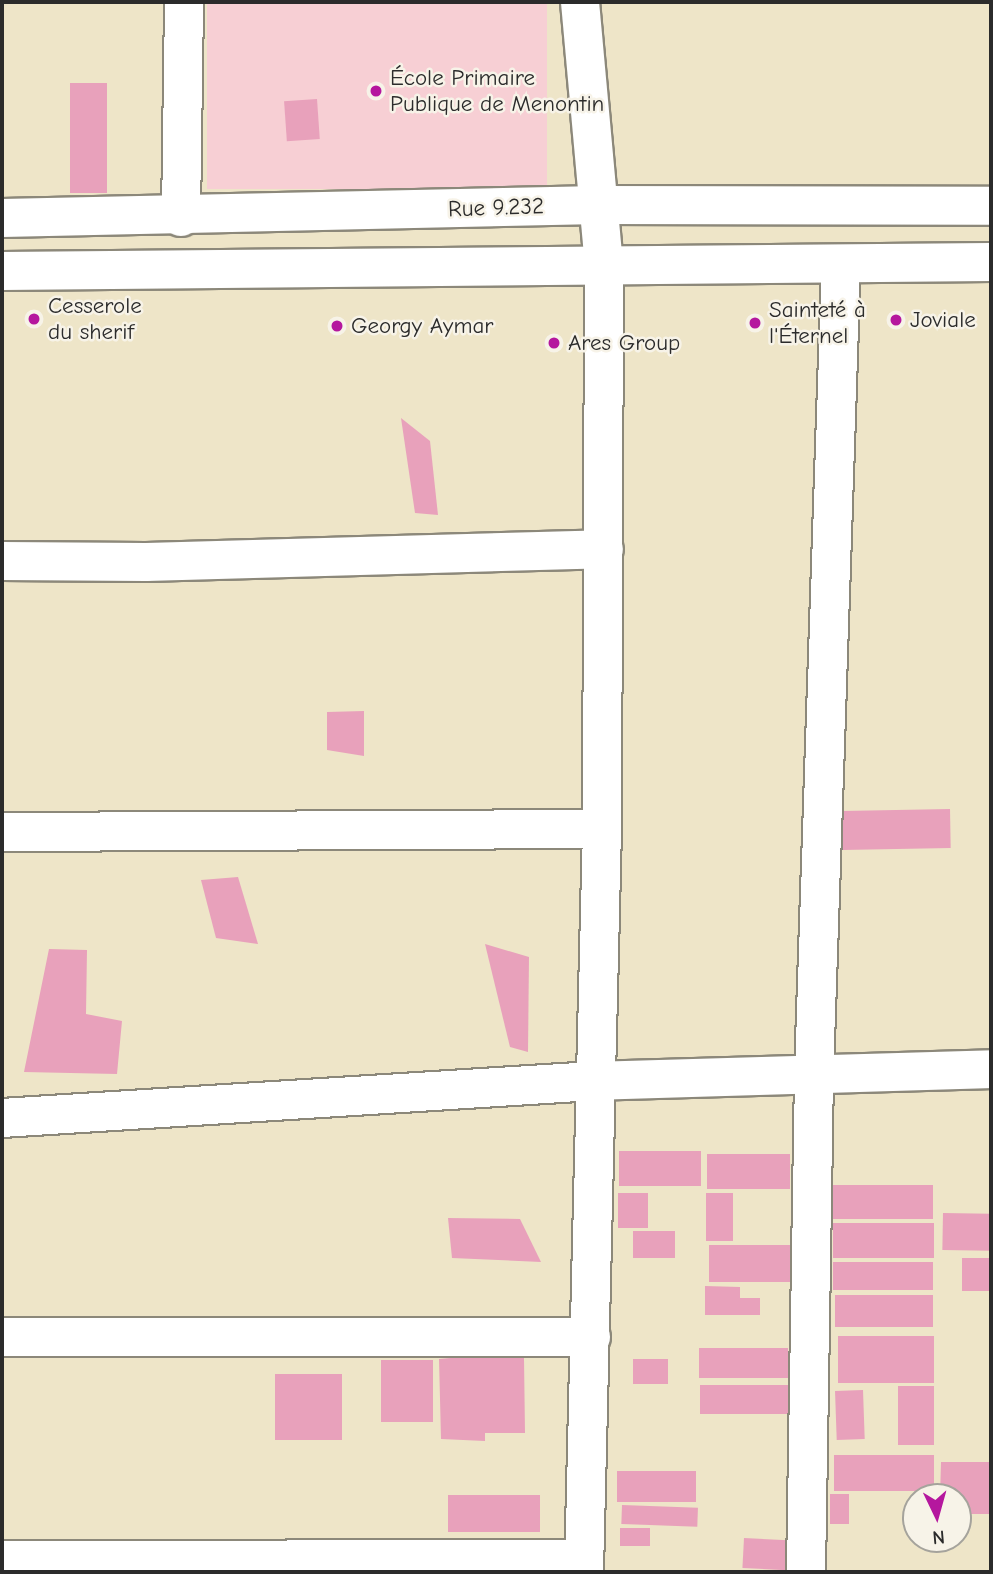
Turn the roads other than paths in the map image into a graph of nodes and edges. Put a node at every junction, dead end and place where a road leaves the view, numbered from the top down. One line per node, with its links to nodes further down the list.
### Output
1 (184, 2): 5 (street)
2 (580, 2): 3 (street)
3 (599, 205): 4 (street, Rue 9.232); 5 (street, Rue 9.232); 9 (street)
4 (991, 206)
5 (181, 217): 6 (street, Rue 9.232)
6 (2, 218)
7 (991, 262): 8 (street)
8 (841, 265): 9 (street); 16 (street)
9 (604, 266): 10 (street); 11 (street)
10 (2, 271)
11 (604, 549): 12 (street); 13 (street)
12 (2, 561)
13 (602, 830): 14 (street); 17 (street)
14 (2, 832)
15 (991, 1069): 16 (street)
16 (814, 1072): 17 (street); 23 (street)
17 (593, 1081): 18 (street); 19 (street)
18 (2, 1118)
19 (591, 1337): 20 (street); 22 (street)
20 (2, 1338)
21 (2, 1560): 22 (street)
22 (584, 1565)
23 (806, 1572)

